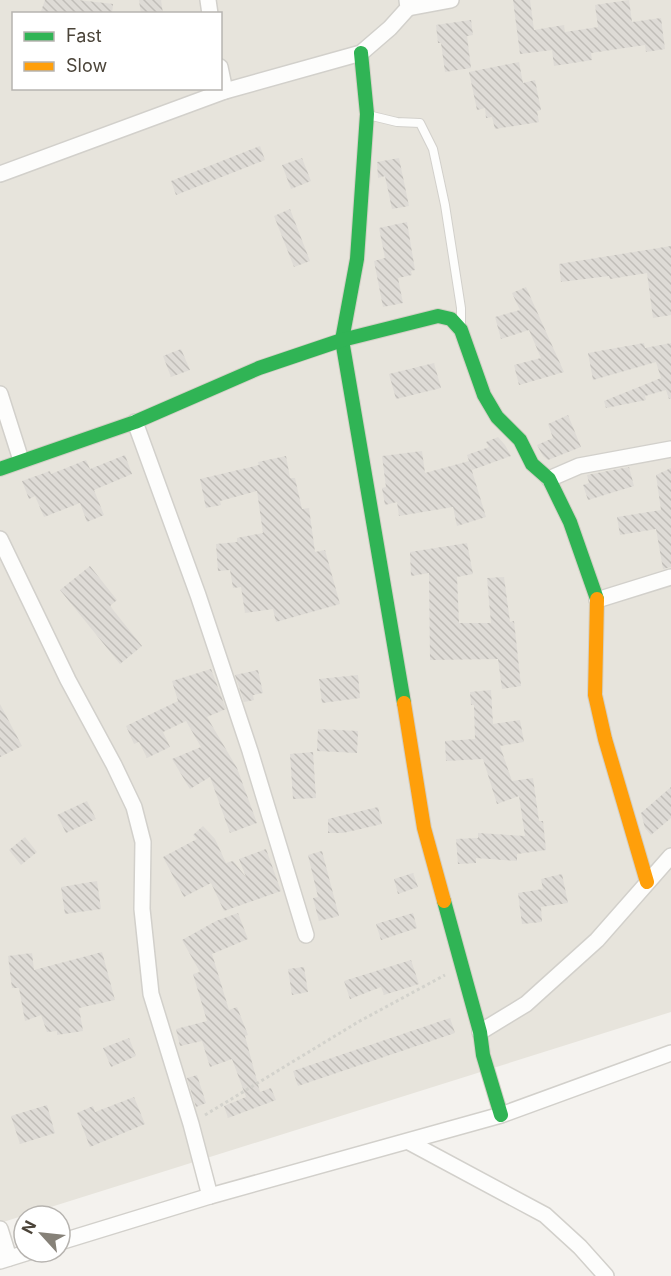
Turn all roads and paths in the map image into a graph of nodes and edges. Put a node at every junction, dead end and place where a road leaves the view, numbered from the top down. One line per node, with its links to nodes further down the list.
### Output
1 (451, 0): 2 (street)
2 (407, 4): 3 (street)
3 (361, 53): 5 (street); 6 (street)
4 (222, 76): 5 (street)
5 (225, 90): 7 (street)
6 (367, 114): 8 (lane); 9 (street)
7 (0, 174)
8 (461, 330): 9 (street); 15 (street)
9 (342, 340): 11 (street); 22 (street)
10 (0, 394): 13 (street)
11 (135, 422): 13 (street); 21 (street)
12 (671, 449): 15 (street)
13 (21, 460): 14 (street)
14 (0, 469)
15 (549, 479): 18 (street)
16 (0, 539): 26 (street)
17 (671, 577): 18 (street)
18 (597, 600): 20 (street)
19 (671, 856): 20 (street)
20 (647, 882): 23 (street)
21 (306, 935)
22 (462, 966): 23 (street); 26 (path)
23 (480, 1032): 25 (street)
24 (667, 1058): 25 (street)
25 (501, 1115): 27 (street)
26 (191, 1124): 28 (street)
27 (410, 1142): 28 (street); 32 (street)
28 (210, 1196): 30 (street)
29 (0, 1229): 31 (street)
30 (72, 1238)
31 (4, 1260)
32 (606, 1276)

